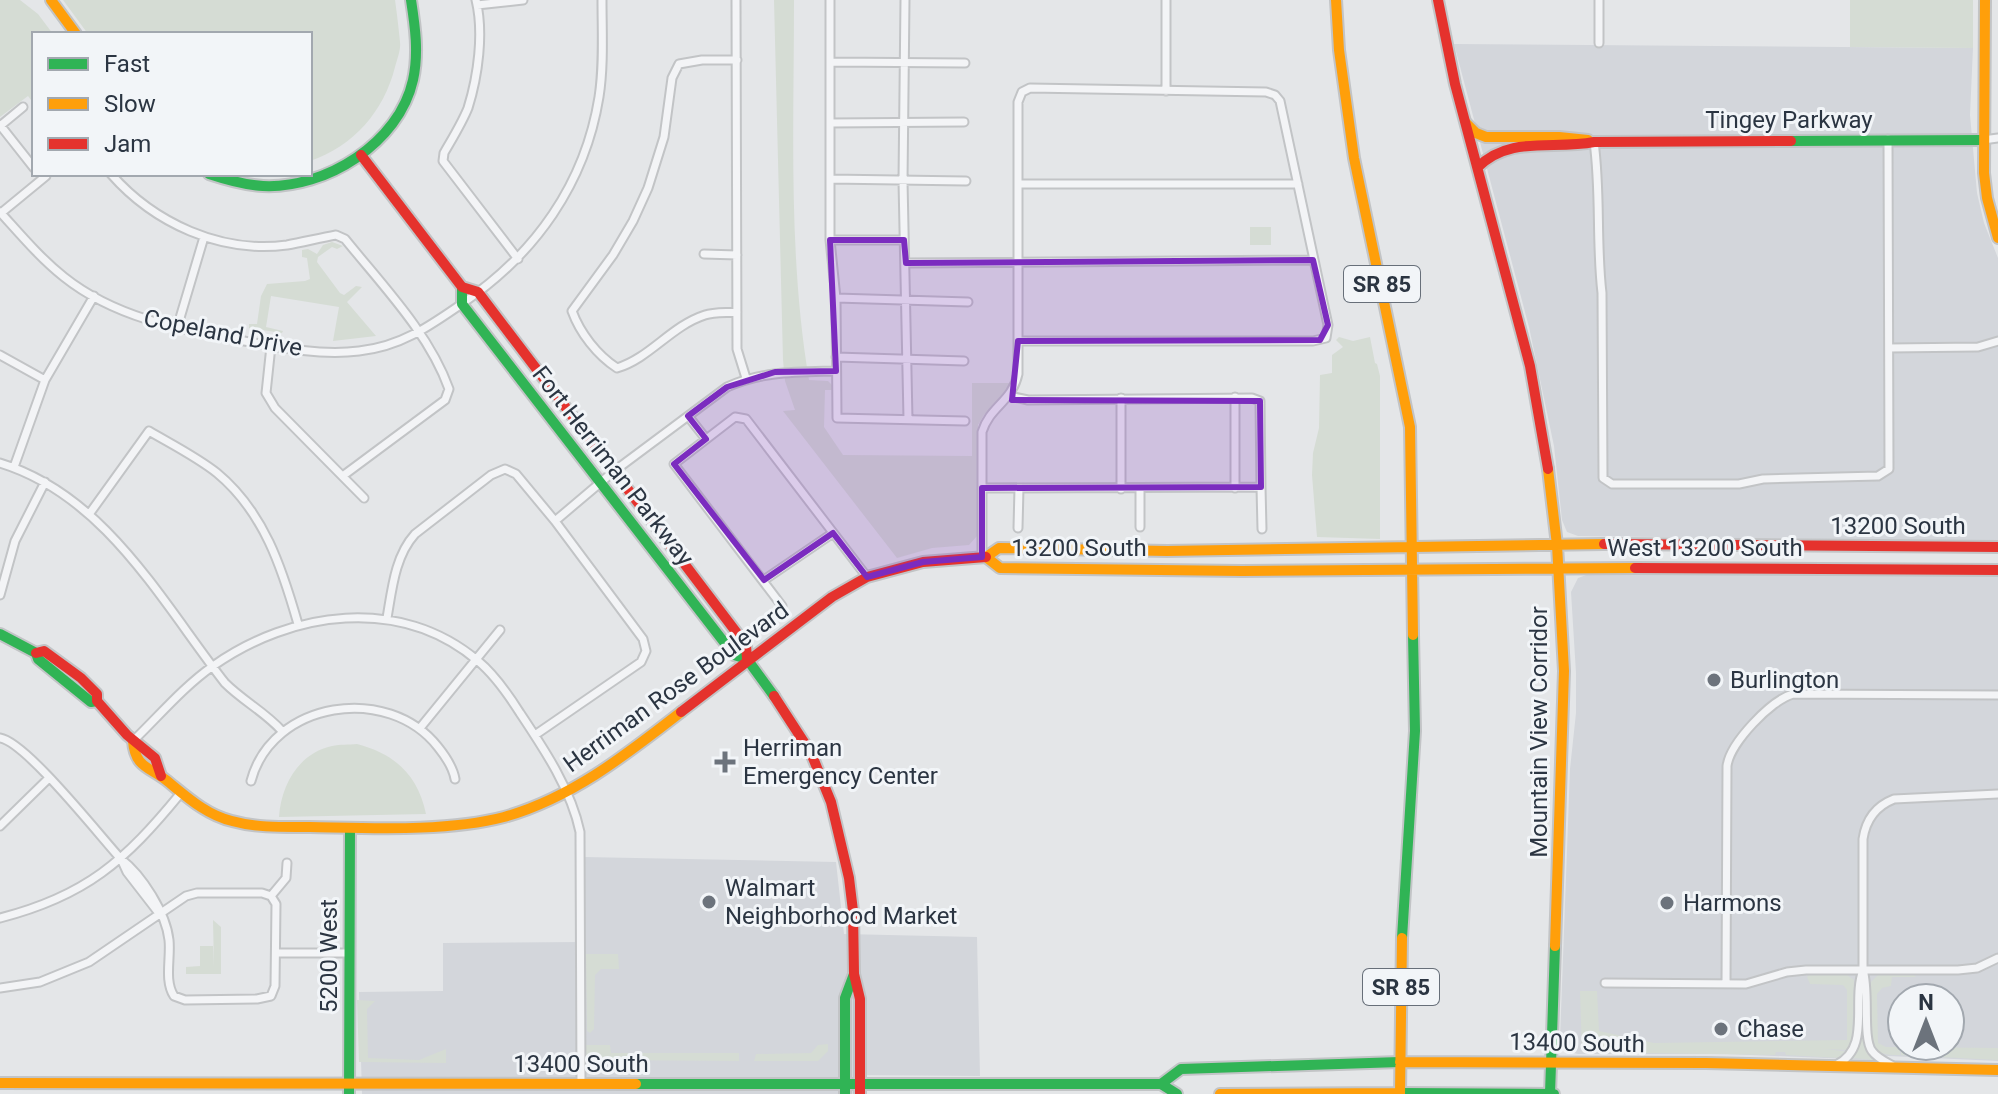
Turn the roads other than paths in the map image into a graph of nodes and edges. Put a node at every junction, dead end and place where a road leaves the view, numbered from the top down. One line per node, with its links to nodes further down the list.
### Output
1 (51, 0): 14 (main road)
2 (411, 0): 31 (main road)
3 (523, 0): 13 (street)
4 (602, 0): 49 (street, Copeland Drive)
5 (736, 0): 16 (street)
6 (830, 0): 17 (street)
7 (905, 0): 18 (street)
8 (1166, 0): 20 (street)
9 (1336, 0): 101 (main road, SR 85)
10 (1438, 0): 23 (main road, Mountain View Corridor)
11 (1599, 0): 15 (street)
12 (1985, 0): 29 (main road)
13 (476, 3): 49 (street)
14 (75, 32)
15 (1599, 43)
16 (737, 60): 48 (street); 59 (street)
17 (830, 62): 18 (street); 24 (street)
18 (904, 62): 19 (street); 25 (street)
19 (965, 63)
20 (1166, 91): 40 (street); 41 (street)
21 (23, 107): 26 (street)
22 (964, 122): 25 (street)
23 (1465, 122): 30 (main road, Tingey Parkway); 33 (main road, Mountain View Corridor)
24 (830, 123): 25 (street); 37 (street)
25 (904, 123): 38 (street)
26 (0, 126): 32 (street)
27 (1998, 138): 29 (street)
28 (1888, 139): 29 (main road, Tingey Parkway); 30 (main road, Tingey Parkway); 65 (street)
29 (1983, 140): 44 (main road)
30 (1594, 142): 33 (main road, Tingey Parkway); 65 (street)
31 (361, 155): 35 (main road); 53 (main road)
32 (32, 166)
33 (1478, 167): 99 (main road, Mountain View Corridor)
34 (113, 176): 43 (street)
35 (216, 176)
36 (42, 177): 42 (street)
37 (830, 179): 38 (street); 45 (street)
38 (903, 181): 39 (street); 46 (street)
39 (966, 181)
40 (1018, 184): 41 (street); 51 (street)
41 (1298, 184): 50 (street)
42 (0, 212): 54 (street, Copeland Drive)
43 (204, 237): 60 (street); 61 (street)
44 (1998, 238)
45 (830, 240): 46 (street); 56 (street)
46 (904, 240): 52 (street)
47 (704, 254): 48 (street)
48 (737, 255): 59 (street)
49 (518, 259): 55 (street, Copeland Drive)
50 (1313, 260): 51 (street); 62 (street)
51 (1018, 262): 52 (street); 62 (street)
52 (906, 263): 57 (street)
53 (462, 287): 55 (main road); 55 (main road)
54 (94, 296): 60 (street, Copeland Drive); 72 (street)
55 (470, 298): 61 (street, Copeland Drive); 82 (main road, Fort Herriman Parkway); 85 (main road, Fort Herriman Parkway)
56 (836, 298): 57 (street); 67 (street)
57 (907, 300): 58 (street); 68 (street)
58 (968, 302)
59 (737, 312): 71 (street)
60 (177, 328): 64 (street, Copeland Drive)
61 (419, 333): 64 (street, Copeland Drive); 83 (street)
62 (1018, 341): 73 (street)
63 (1998, 341): 65 (street)
64 (271, 346): 83 (street)
65 (1889, 348)
66 (0, 355): 72 (street)
67 (836, 357): 68 (street); 70 (street)
68 (907, 359): 69 (street); 77 (street)
69 (964, 361)
70 (835, 371): 71 (street); 77 (street)
71 (746, 378): 76 (street)
72 (45, 380): 81 (street)
73 (1009, 396): 75 (street); 87 (street)
74 (1235, 397): 75 (street); 86 (street); 89 (street)
75 (1121, 398): 90 (street)
76 (688, 416): 79 (street); 82 (street)
77 (908, 419): 78 (street)
78 (965, 421)
79 (706, 439): 98 (street); 109 (street)
80 (0, 463): 81 (street)
81 (14, 467): 84 (street)
82 (613, 472): 85 (street); 116 (main road, Fort Herriman Parkway)
83 (344, 475): 92 (street)
84 (45, 482): 93 (street); 110 (street)
85 (600, 483): 94 (street); 116 (main road, Fort Herriman Parkway)
86 (1261, 487): 89 (street); 97 (street)
87 (982, 488): 88 (street); 103 (street)
88 (1019, 488): 90 (street); 96 (street)
89 (1235, 488): 91 (street)
90 (1121, 489): 91 (street)
91 (1140, 489): 95 (street)
92 (364, 498)
93 (90, 513): 113 (street); 118 (street)
94 (555, 521): 112 (street); 122 (street)
95 (1140, 527)
96 (1018, 528)
97 (1262, 529)
98 (833, 533): 108 (street); 109 (street)
99 (1557, 545): 100 (main road, 13200 South); 101 (main road); 104 (main road, Mountain View Corridor)
100 (1998, 547)
101 (1413, 548): 102 (main road, 13200 South); 106 (main road, SR 85)
102 (1096, 549): 103 (main road, 13200 South); 105 (main road)
103 (984, 557): 105 (main road, 13200 South); 108 (main road, Herriman Rose Boulevard)
104 (1558, 567): 106 (main road, West 13200 South); 107 (main road, West 13200 South); 147 (main road, Mountain View Corridor)
105 (1096, 568): 106 (main road, 13200 South)
106 (1413, 570): 146 (main road, SR 85)
107 (1998, 570)
108 (867, 577): 116 (main road, Herriman Rose Boulevard)
109 (764, 580): 111 (street)
110 (0, 595)
111 (782, 606)
112 (387, 618): 113 (street); 117 (street)
113 (298, 624): 118 (street)
114 (500, 630): 117 (street)
115 (0, 634): 124 (main road, Herriman Rose Boulevard)
116 (747, 659): 128 (main road, Herriman Rose Boulevard); 142 (main road, Fort Herriman Parkway)
117 (476, 660): 120 (street); 122 (street)
118 (213, 667): 121 (street); 124 (street)
119 (1998, 695): 144 (street)
120 (420, 728): 121 (street); 126 (street)
121 (282, 731): 127 (street)
122 (535, 735): 128 (street)
123 (0, 738): 125 (street)
124 (133, 741): 129 (main road, Herriman Rose Boulevard)
125 (49, 778): 131 (street); 133 (street)
126 (455, 779)
127 (251, 781)
128 (566, 792): 132 (main road, Herriman Rose Boulevard); 152 (street)
129 (180, 794): 132 (main road, Herriman Rose Boulevard); 133 (street)
130 (1998, 794): 141 (street)
131 (0, 826)
132 (350, 828): 139 (main road, 5200 West)
133 (121, 859): 136 (street); 137 (street)
134 (287, 863): 135 (street)
135 (271, 896): 136 (street); 138 (street)
136 (160, 914): 138 (street); 145 (street)
137 (0, 918)
138 (276, 953): 139 (street)
139 (349, 953): 154 (main road, 5200 West)
140 (1998, 958): 141 (street)
141 (1863, 970): 144 (street); 148 (street); 149 (street)
142 (854, 974): 155 (main road, Fort Herriman Parkway); 156 (main road, Fort Herriman Parkway)
143 (1605, 983): 144 (street)
144 (1726, 984)
145 (0, 988)
146 (1400, 1062): 147 (main road, 13400 South); 157 (main road, 13400 South); 160 (main road, SR 85)
147 (1551, 1062): 148 (main road, 13400 South); 161 (main road, Mountain View Corridor)
148 (1829, 1068): 149 (main road, 13400 South)
149 (1898, 1069): 150 (main road, 13400 South)
150 (1998, 1070)
151 (0, 1083): 153 (main road, 13400 South)
152 (581, 1084): 154 (main road, 13400 South); 155 (main road, 13400 South)
153 (117, 1089): 154 (main road, 13400 South)
154 (349, 1089)
155 (845, 1089): 156 (main road, 13400 South)
156 (860, 1089): 157 (main road, 13400 South)
157 (1162, 1089): 158 (main road)
158 (1177, 1094)
159 (1220, 1094): 160 (main road)
160 (1400, 1094): 161 (main road)
161 (1551, 1094)

